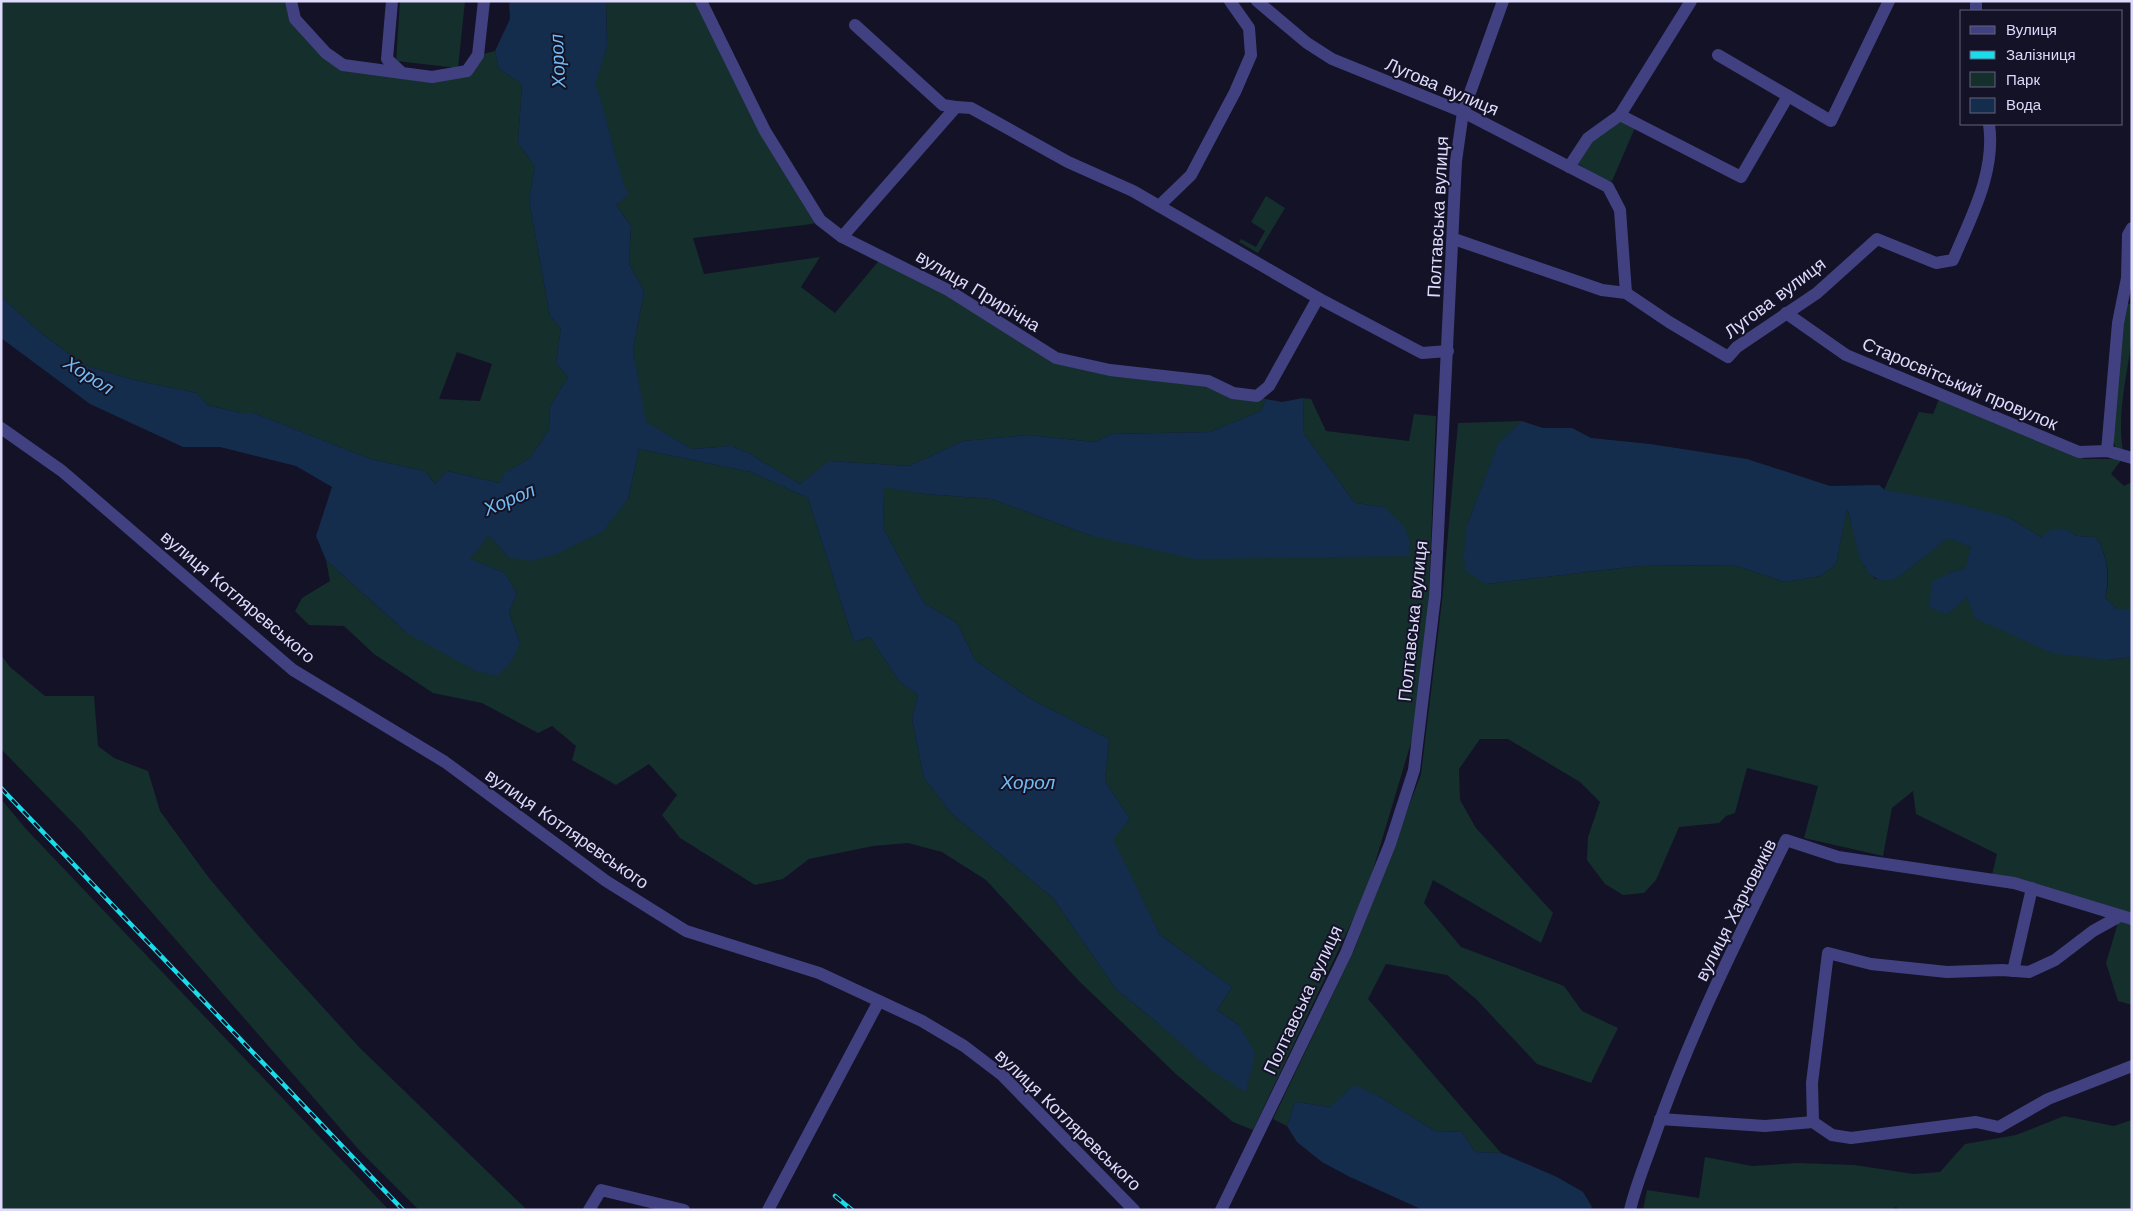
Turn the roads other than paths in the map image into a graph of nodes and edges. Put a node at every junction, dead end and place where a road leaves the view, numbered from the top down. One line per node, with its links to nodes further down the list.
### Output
1 (291, 1): 12 (street)
2 (392, 1): 12 (street)
3 (484, 1): 12 (street)
4 (701, 1): 21 (street, вулиця Прирічна)
5 (1230, 1): 19 (street)
6 (1257, 1): 15 (street, Лугова вулиця)
7 (1503, 1): 15 (street, Полтавська вулиця)
8 (1691, 1): 16 (street)
9 (1889, 1): 13 (street)
10 (855, 25): 14 (street)
11 (1718, 55): 13 (street)
12 (402, 73)
13 (1788, 96): 16 (street)
14 (956, 107): 19 (street); 21 (street)
15 (1463, 112): 18 (street, Лугова вулиця); 22 (street, Полтавська вулиця)
16 (1620, 114): 18 (street)
17 (1989, 125): 25 (street, Лугова вулиця)
18 (1570, 167): 23 (street, Лугова вулиця)
19 (1159, 206): 24 (street)
20 (2132, 228): 28 (street)
21 (842, 236): 24 (street, вулиця Прирічна)
22 (1454, 239): 23 (street); 26 (street, Полтавська вулиця)
23 (1626, 293): 25 (street, Лугова вулиця)
24 (1318, 298): 26 (street)
25 (1786, 314): 28 (street, Старосвітський провулок)
26 (1448, 351): 41 (street, Полтавська вулиця)
27 (1, 428): 33 (street, вулиця Котляревського)
28 (2107, 451): 29 (street, Старосвітський провулок)
29 (2132, 458)
30 (2032, 888): 31 (street, вулиця Харчовиків); 32 (street); 35 (street, вулиця Харчовиків)
31 (2126, 917): 32 (street)
32 (2013, 971): 36 (street)
33 (879, 1001): 39 (street); 40 (street, вулиця Котляревського)
34 (2132, 1066): 36 (street)
35 (1660, 1119): 36 (street); 42 (street, вулиця Харчовиків)
36 (1813, 1122)
37 (589, 1210): 38 (street)
38 (684, 1210)
39 (768, 1210)
40 (1134, 1210)
41 (1221, 1210)
42 (1630, 1210)

